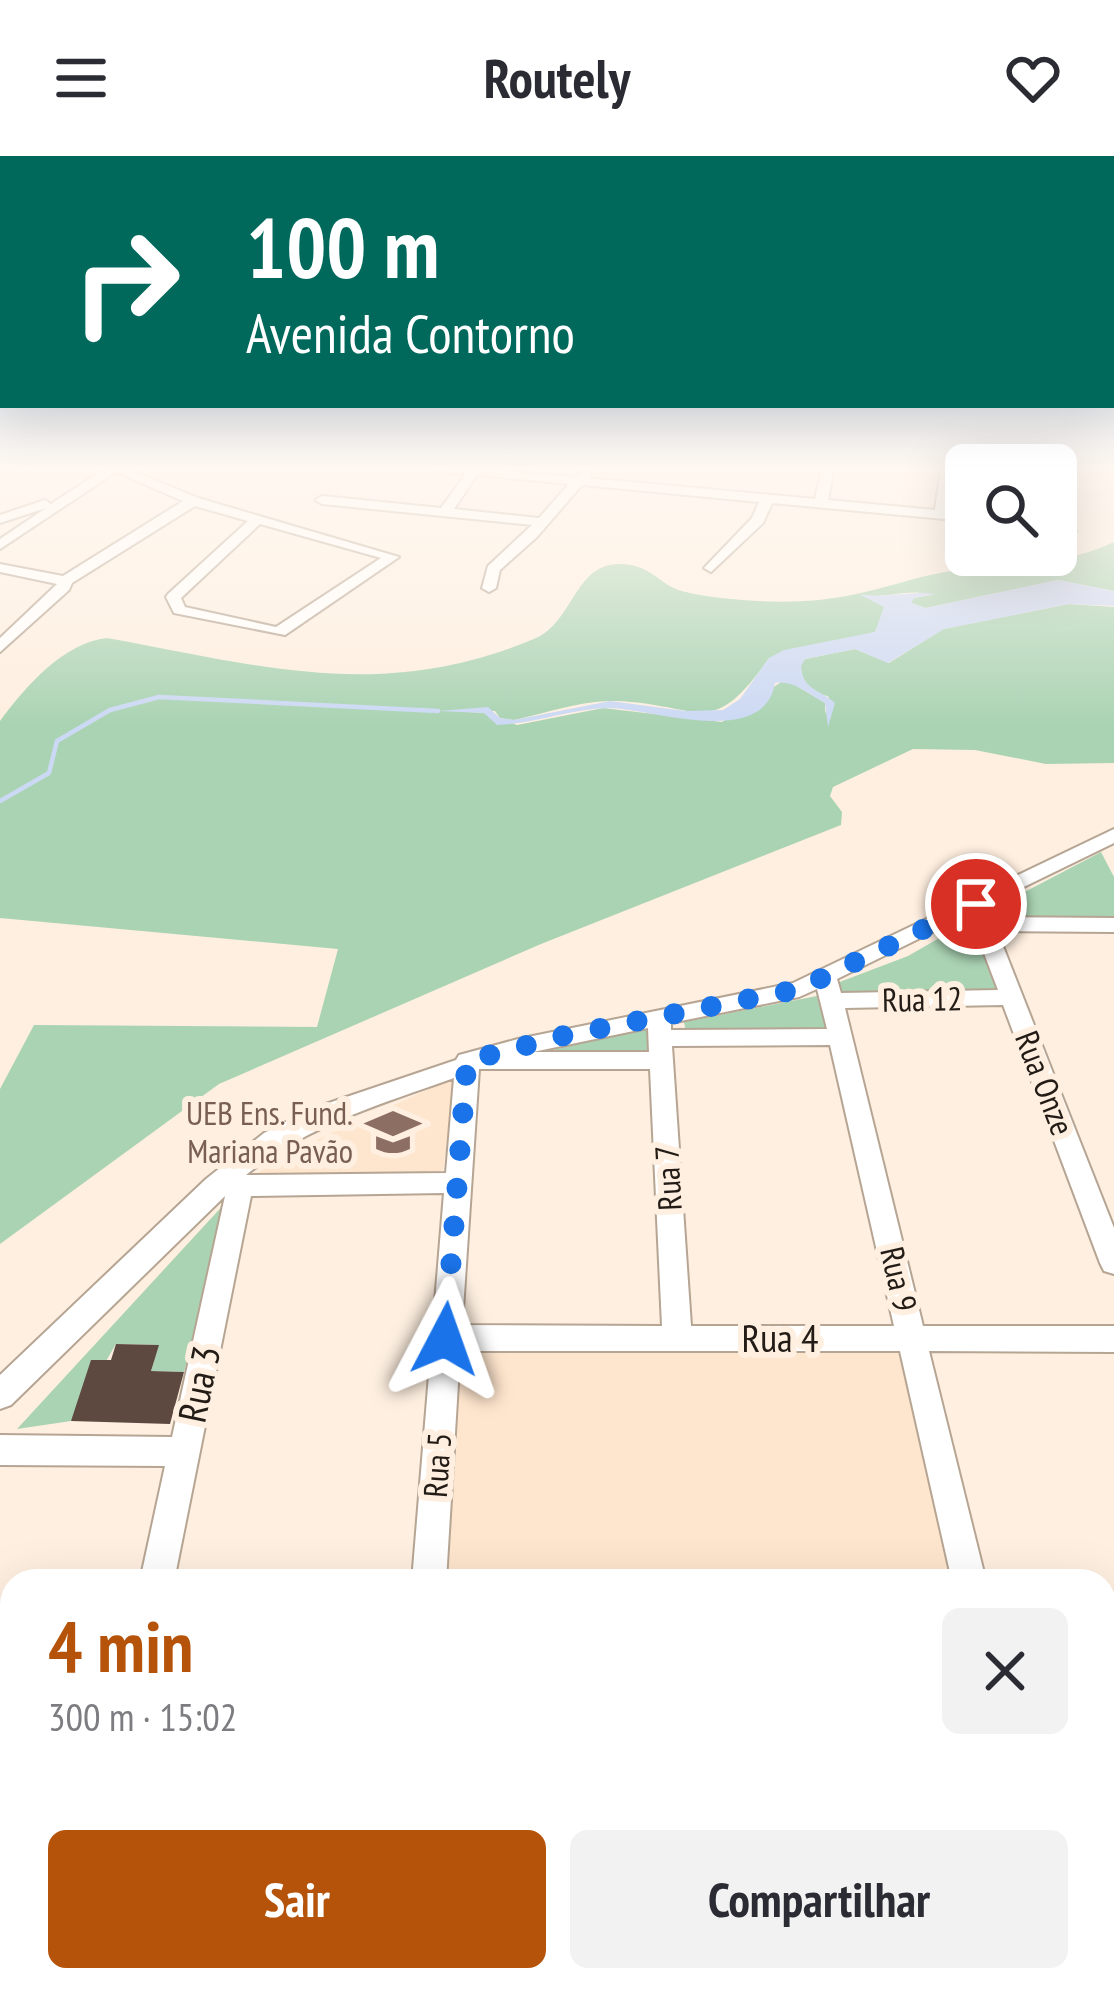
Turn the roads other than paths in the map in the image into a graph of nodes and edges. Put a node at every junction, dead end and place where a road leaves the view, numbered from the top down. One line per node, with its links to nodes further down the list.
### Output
1 (107, 554): 8 (street)
2 (220, 554): 3 (street)
3 (380, 554)
4 (509, 554): 9 (street)
5 (725, 554): 7 (street)
6 (0, 568): 8 (street)
7 (711, 568)
8 (64, 580): 10 (street)
9 (489, 588)
10 (0, 647)
11 (1111, 843): 12 (street)
12 (980, 914): 13 (street); 14 (street); 15 (street, Rua Onze)
13 (1114, 925)
14 (829, 990): 15 (street, Rua 12); 16 (street, Rua 9); 17 (street)
15 (1012, 997): 21 (street, Rua Onze)
16 (841, 1037): 17 (street); 22 (street, Rua 9)
17 (660, 1038): 18 (street); 18 (street); 24 (street, Rua 7)
18 (467, 1061): 19 (street, Rua 5); 20 (street)
19 (455, 1183): 20 (street); 23 (street, Rua 5)
20 (227, 1186): 26 (street); 30 (street, Rua 3)
21 (1114, 1263)
22 (912, 1338): 24 (street, Rua 4); 25 (street, Rua 4); 33 (street, Rua 9)
23 (445, 1339): 24 (street, Rua 4); 32 (street, Rua 5)
24 (677, 1339)
25 (1114, 1339)
26 (34, 1361): 27 (street); 28 (street)
27 (0, 1395)
28 (0, 1408)
29 (0, 1450): 30 (street)
30 (184, 1452): 31 (street, Rua 3)
31 (160, 1569)
32 (429, 1569)
33 (966, 1569)

